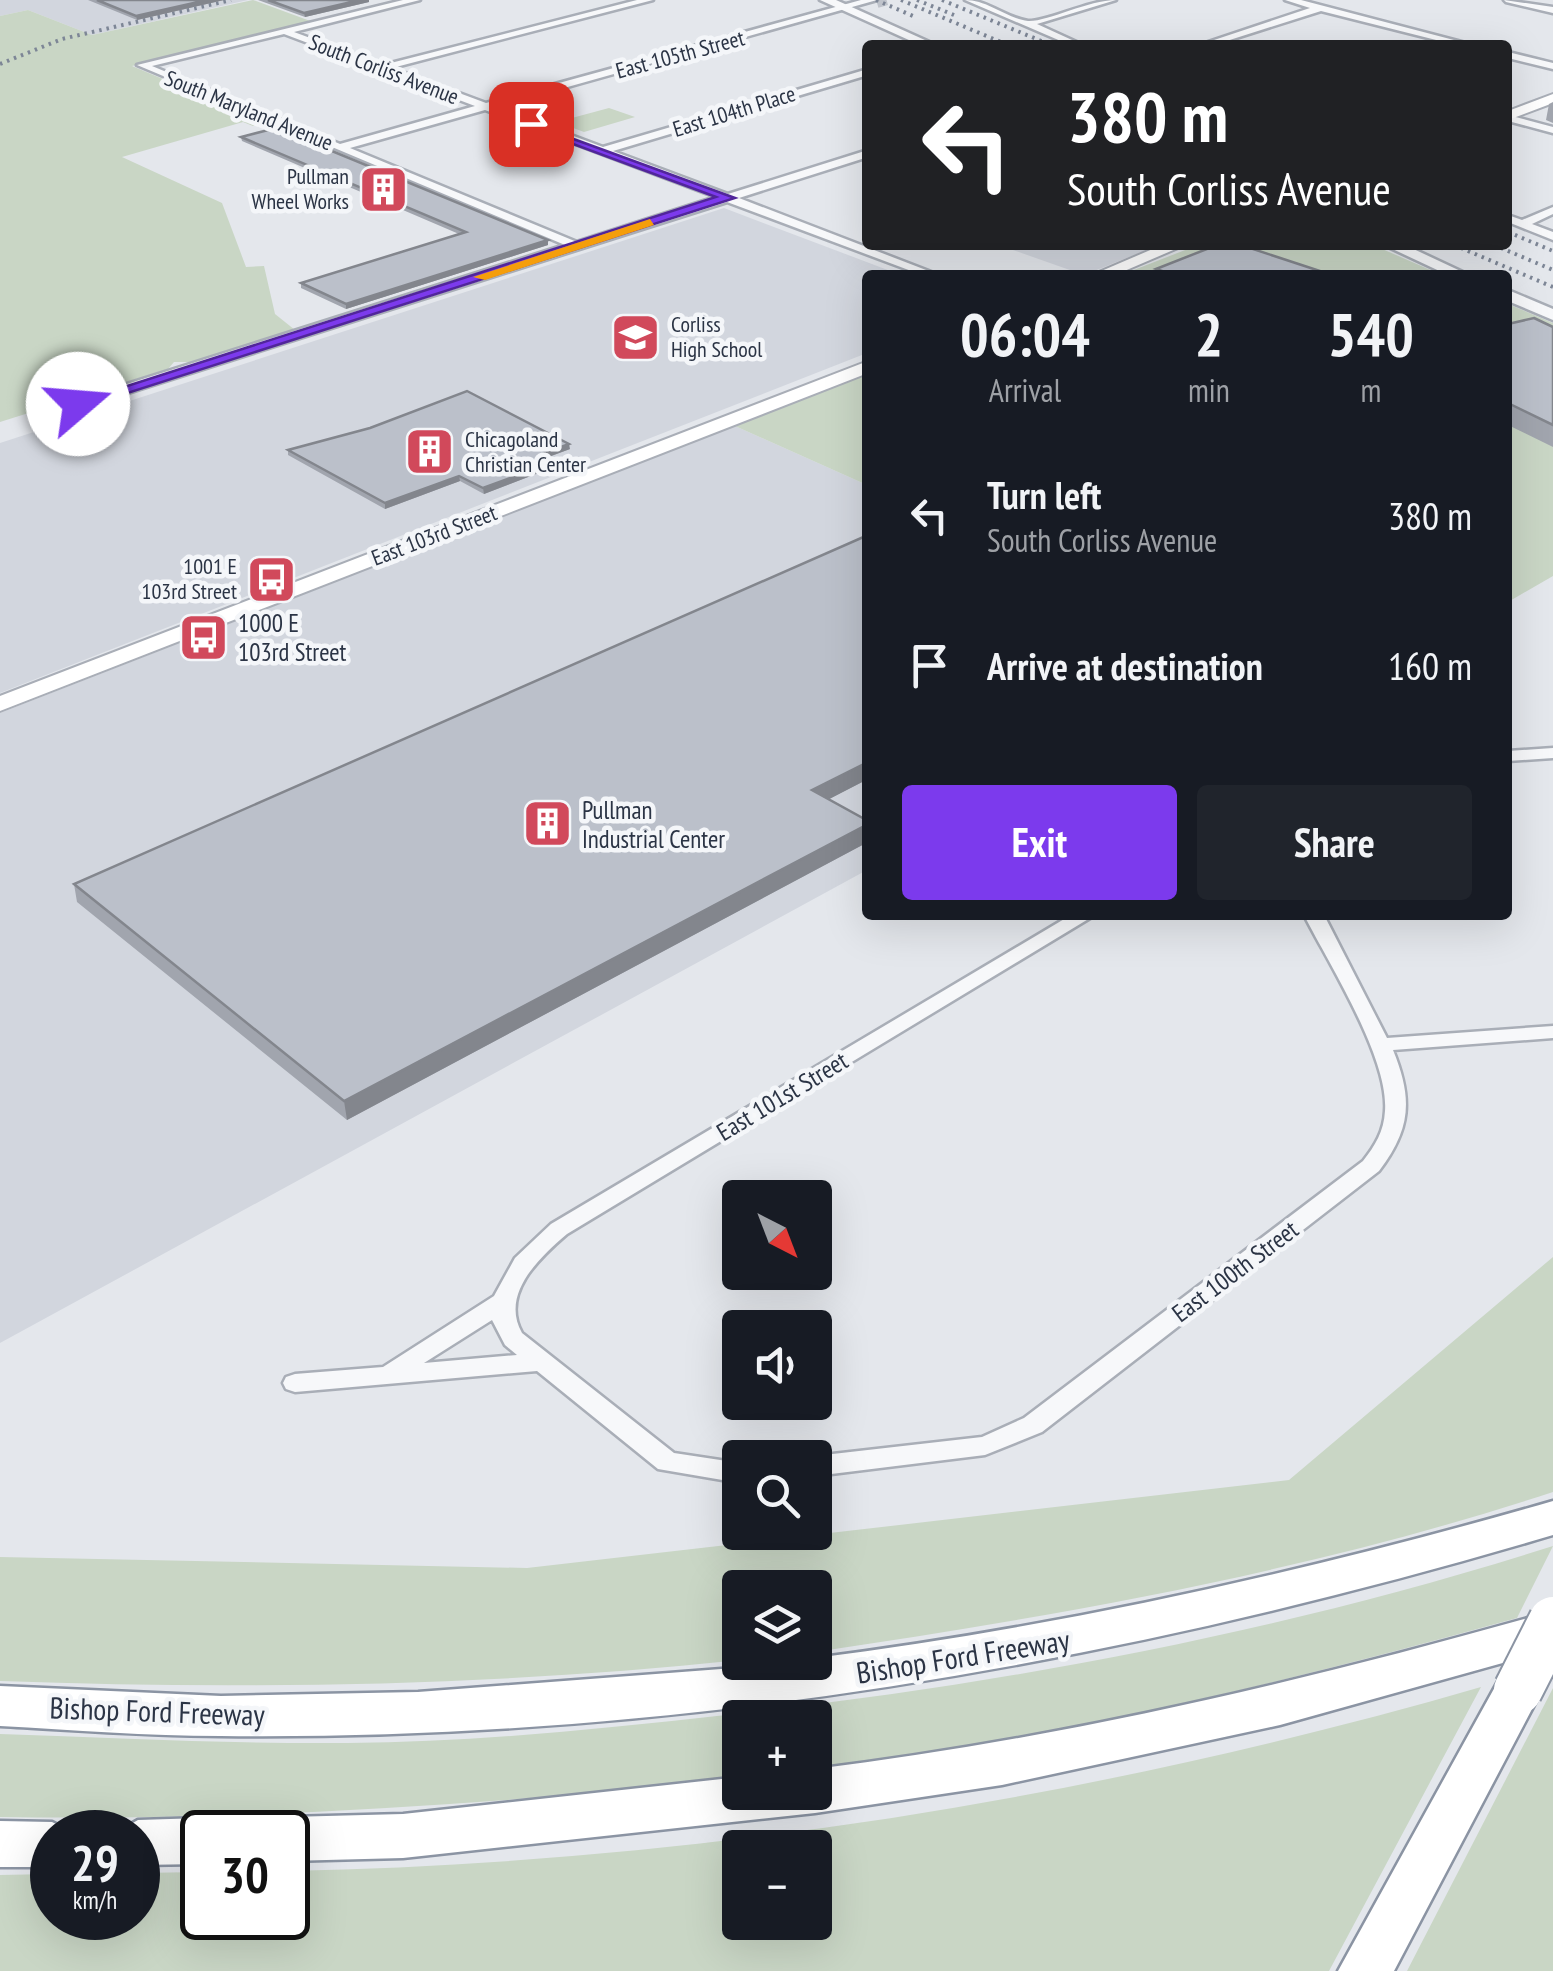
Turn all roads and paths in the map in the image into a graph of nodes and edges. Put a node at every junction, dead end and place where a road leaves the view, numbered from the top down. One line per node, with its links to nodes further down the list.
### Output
1 (416, 0): 14 (street)
2 (826, 0): 11 (street)
3 (970, 0): 13 (street)
4 (1111, 0): 13 (street)
5 (1290, 0): 10 (street)
6 (1345, 0): 10 (street)
7 (1509, 0): 12 (street)
8 (642, 1): 21 (street)
9 (875, 2): 11 (street, East 105th Street)
10 (1321, 8): 17 (street); 18 (street)
11 (846, 9): 15 (street); 24 (street, East 105th Street)
12 (1553, 10)
13 (1028, 24): 16 (street)
14 (284, 31): 21 (street, South Corliss Avenue); 28 (street, South Maryland Avenue)
15 (918, 40)
16 (1066, 40)
17 (1220, 40)
18 (1437, 40)
19 (1512, 56): 20 (street)
20 (1553, 66)
21 (381, 68): 24 (street, South Corliss Avenue)
22 (862, 74): 29 (street, East 104th Place)
23 (1553, 98): 25 (main road)
24 (486, 108): 28 (street, East 105th Street); 29 (street, South Corliss Avenue)
25 (1512, 115)
26 (1512, 118): 27 (street)
27 (1553, 130)
28 (340, 147): 37 (street, South Maryland Avenue)
29 (602, 150): 31 (street, South Corliss Avenue)
30 (862, 155): 31 (street)
31 (728, 198): 36 (street, South Corliss Avenue); 37 (street)
32 (1553, 210): 34 (street)
33 (1512, 220): 34 (street)
34 (1522, 224): 35 (street)
35 (1553, 236)
36 (862, 244)
37 (577, 246): 47 (street)
38 (879, 250): 41 (street, South Corliss Avenue)
39 (1164, 250): 42 (main road)
40 (1404, 250): 43 (street)
41 (923, 270)
42 (1113, 270)
43 (1450, 270)
44 (1512, 297): 45 (street)
45 (1553, 315)
46 (862, 368): 48 (main road, East 103rd Street)
47 (44, 415)
48 (0, 704)
49 (1553, 753): 50 (street)
50 (1512, 756)
51 (1077, 920): 55 (street, East 101st Street)
52 (1317, 920): 54 (street, East 100th Street)
53 (1553, 1032): 54 (street)
54 (1380, 1045): 59 (street, East 100th Street)
55 (504, 1301): 56 (street); 57 (street, East 101st Street)
56 (539, 1362): 57 (street); 60 (street)
57 (387, 1376): 58 (street)
58 (295, 1383)
59 (832, 1464)
60 (722, 1470)
61 (1553, 1518): 64 (highway, Bishop Ford Freeway)
62 (1553, 1620): 70 (highway, bridge)
63 (1553, 1630): 65 (highway)
64 (16, 1707)
65 (832, 1788)
66 (722, 1801): 67 (highway)
67 (310, 1838)
68 (0, 1844): 69 (highway)
69 (30, 1845)
70 (1365, 1971)

